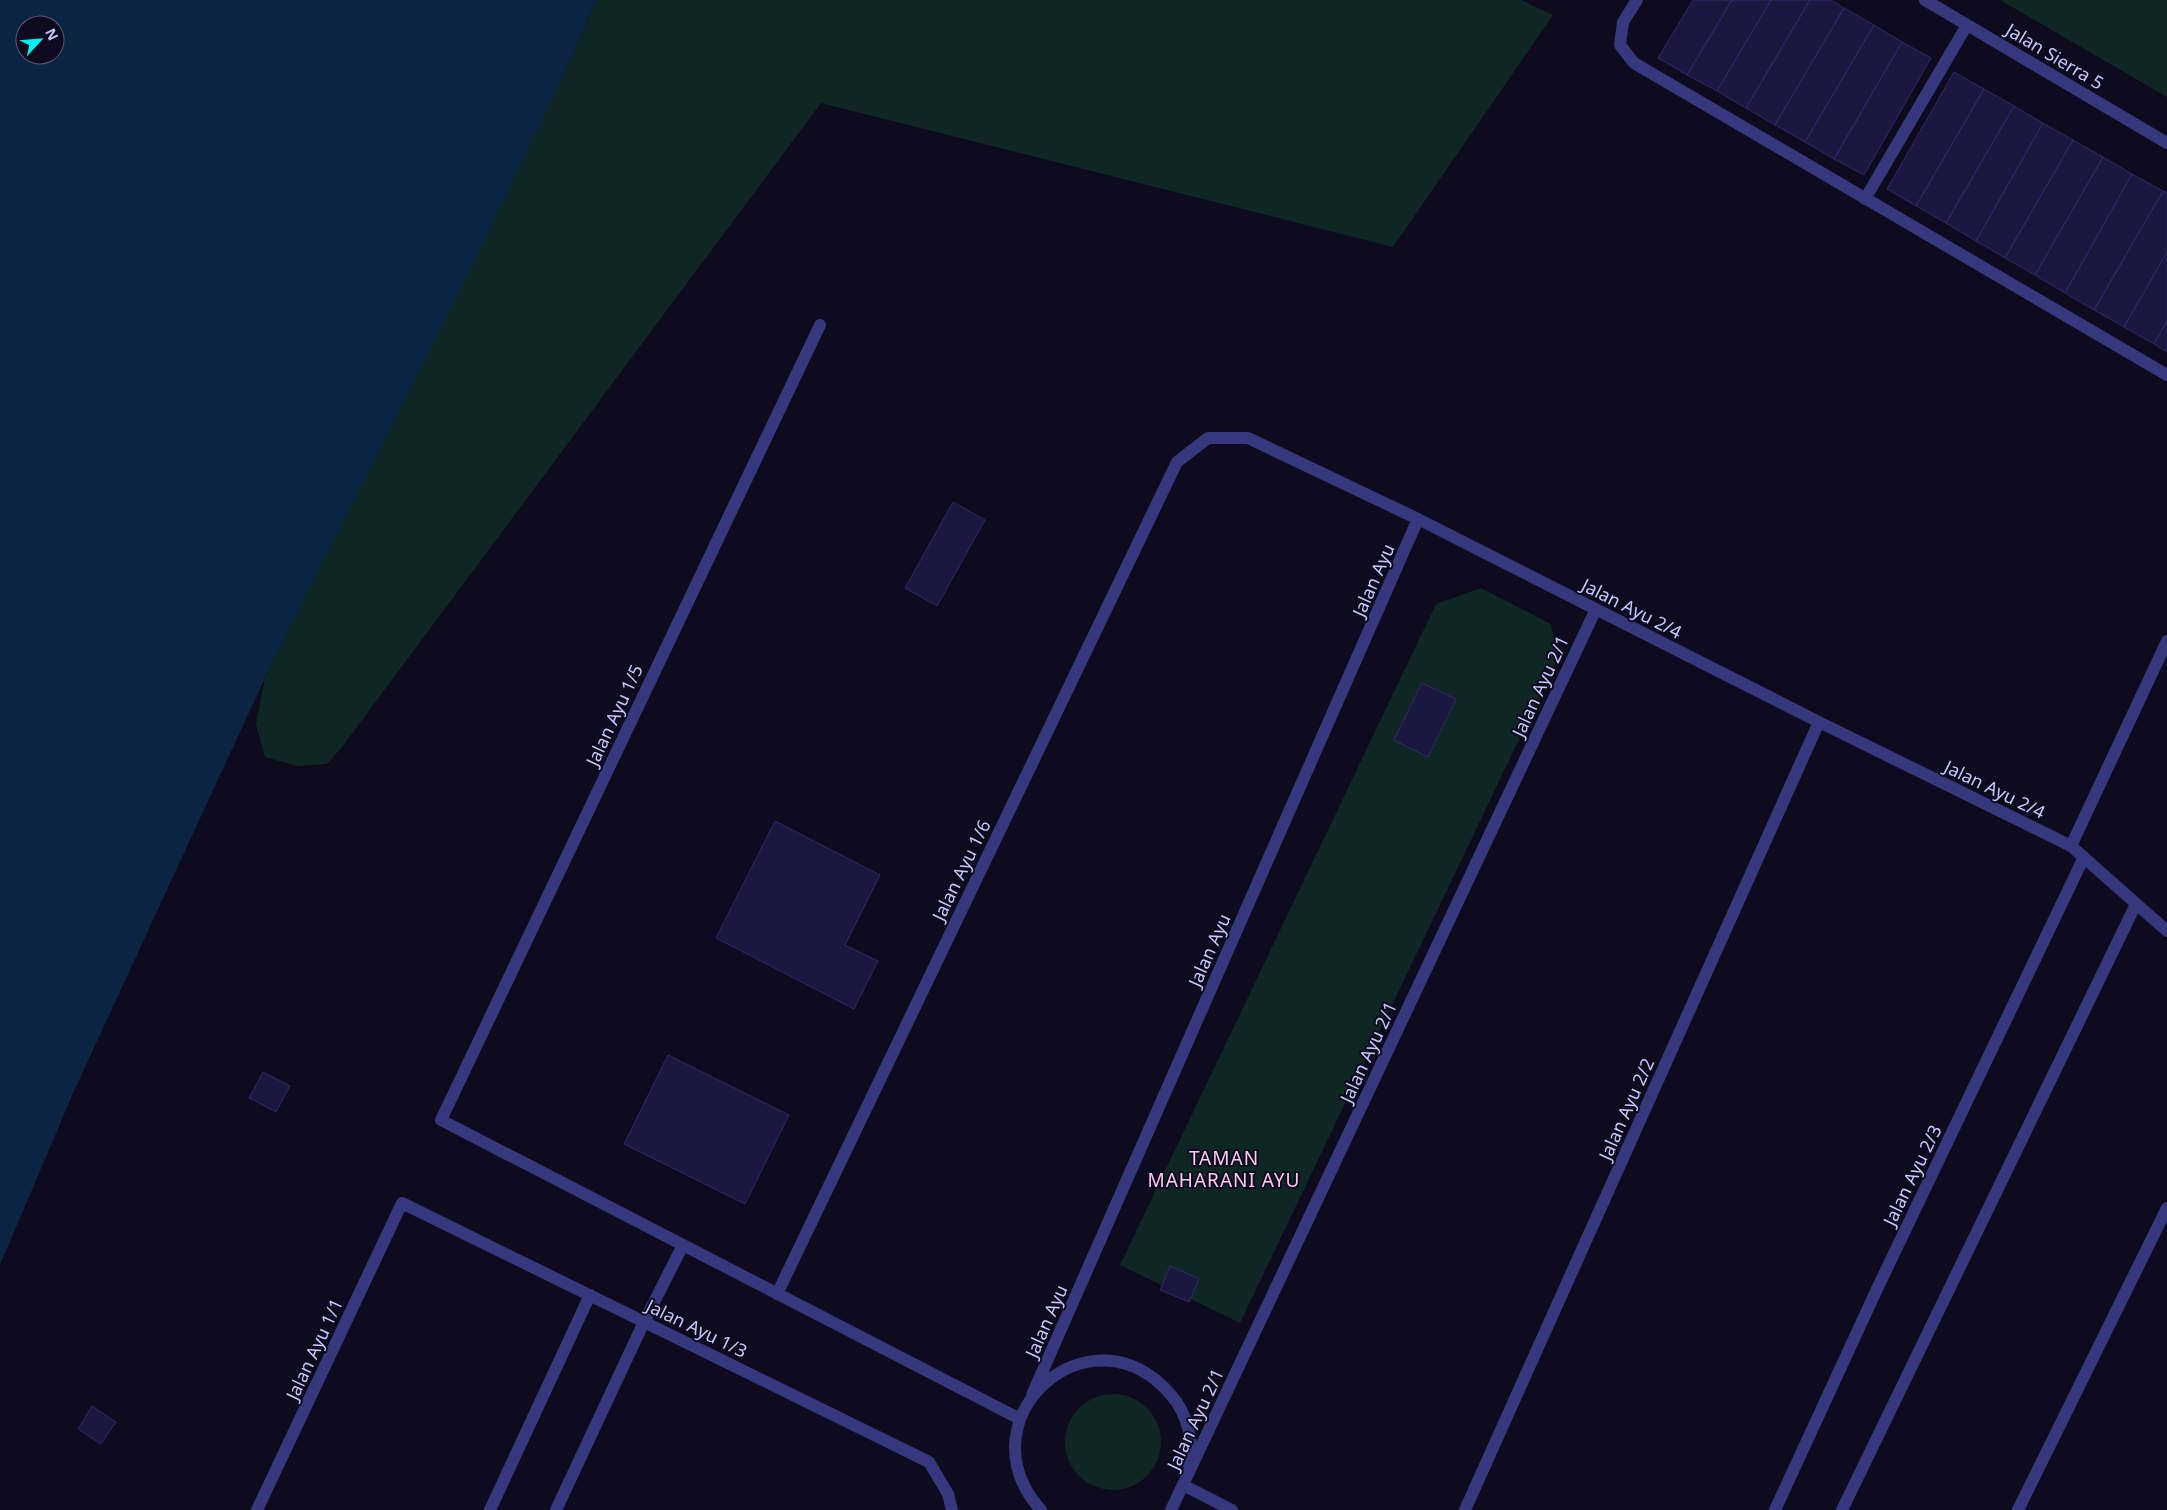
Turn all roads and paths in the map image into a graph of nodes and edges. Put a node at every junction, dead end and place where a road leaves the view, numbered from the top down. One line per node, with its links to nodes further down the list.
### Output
1 (1637, 0): 5 (street)
2 (1925, 0): 3 (street, Jalan Sierra 5)
3 (1967, 25): 4 (street, Jalan Sierra 5); 5 (street)
4 (2167, 143)
5 (1866, 199): 7 (street)
6 (820, 325): 19 (street, Jalan Ayu 1/5)
7 (2167, 375)
8 (1177, 462): 9 (street, Jalan Ayu 2/4); 21 (street, Jalan Ayu 1/6)
9 (1418, 519): 10 (street, Jalan Ayu 2/4); 23 (street, Jalan Ayu)
10 (1596, 609): 12 (street, Jalan Ayu 2/4); 25 (street, Jalan Ayu 2/1)
11 (2167, 641): 13 (street)
12 (1819, 722): 13 (street, Jalan Ayu 2/4); 34 (street, Jalan Ayu 2/2)
13 (2071, 846): 14 (street, Jalan Ayu 2/4)
14 (2084, 857): 15 (street, Jalan Ayu 2/4); 35 (street, Jalan Ayu 2/3)
15 (2136, 904): 16 (street, Jalan Ayu 2/4); 36 (street)
16 (2167, 931)
17 (402, 1203): 20 (street, Jalan Ayu 1/3); 26 (street, Jalan Ayu 1/1)
18 (2167, 1208): 37 (street)
19 (683, 1245): 21 (street); 22 (street)
20 (590, 1294): 22 (street, Jalan Ayu 1/3); 27 (street)
21 (776, 1294): 24 (street)
22 (644, 1322): 28 (street); 29 (street, Jalan Ayu 1/3)
23 (1032, 1395): 24 (street, Jalan Ayu); 25 (street)
24 (1020, 1419): 30 (street, Jalan Ayu)
25 (1184, 1485): 31 (street); 32 (street, Jalan Ayu 2/1); 33 (street)
26 (257, 1510)
27 (490, 1510)
28 (556, 1510)
29 (952, 1510)
30 (1040, 1510)
31 (1167, 1510)
32 (1172, 1510)
33 (1232, 1510)
34 (1465, 1510)
35 (1775, 1510)
36 (1842, 1510)
37 (2018, 1510)

